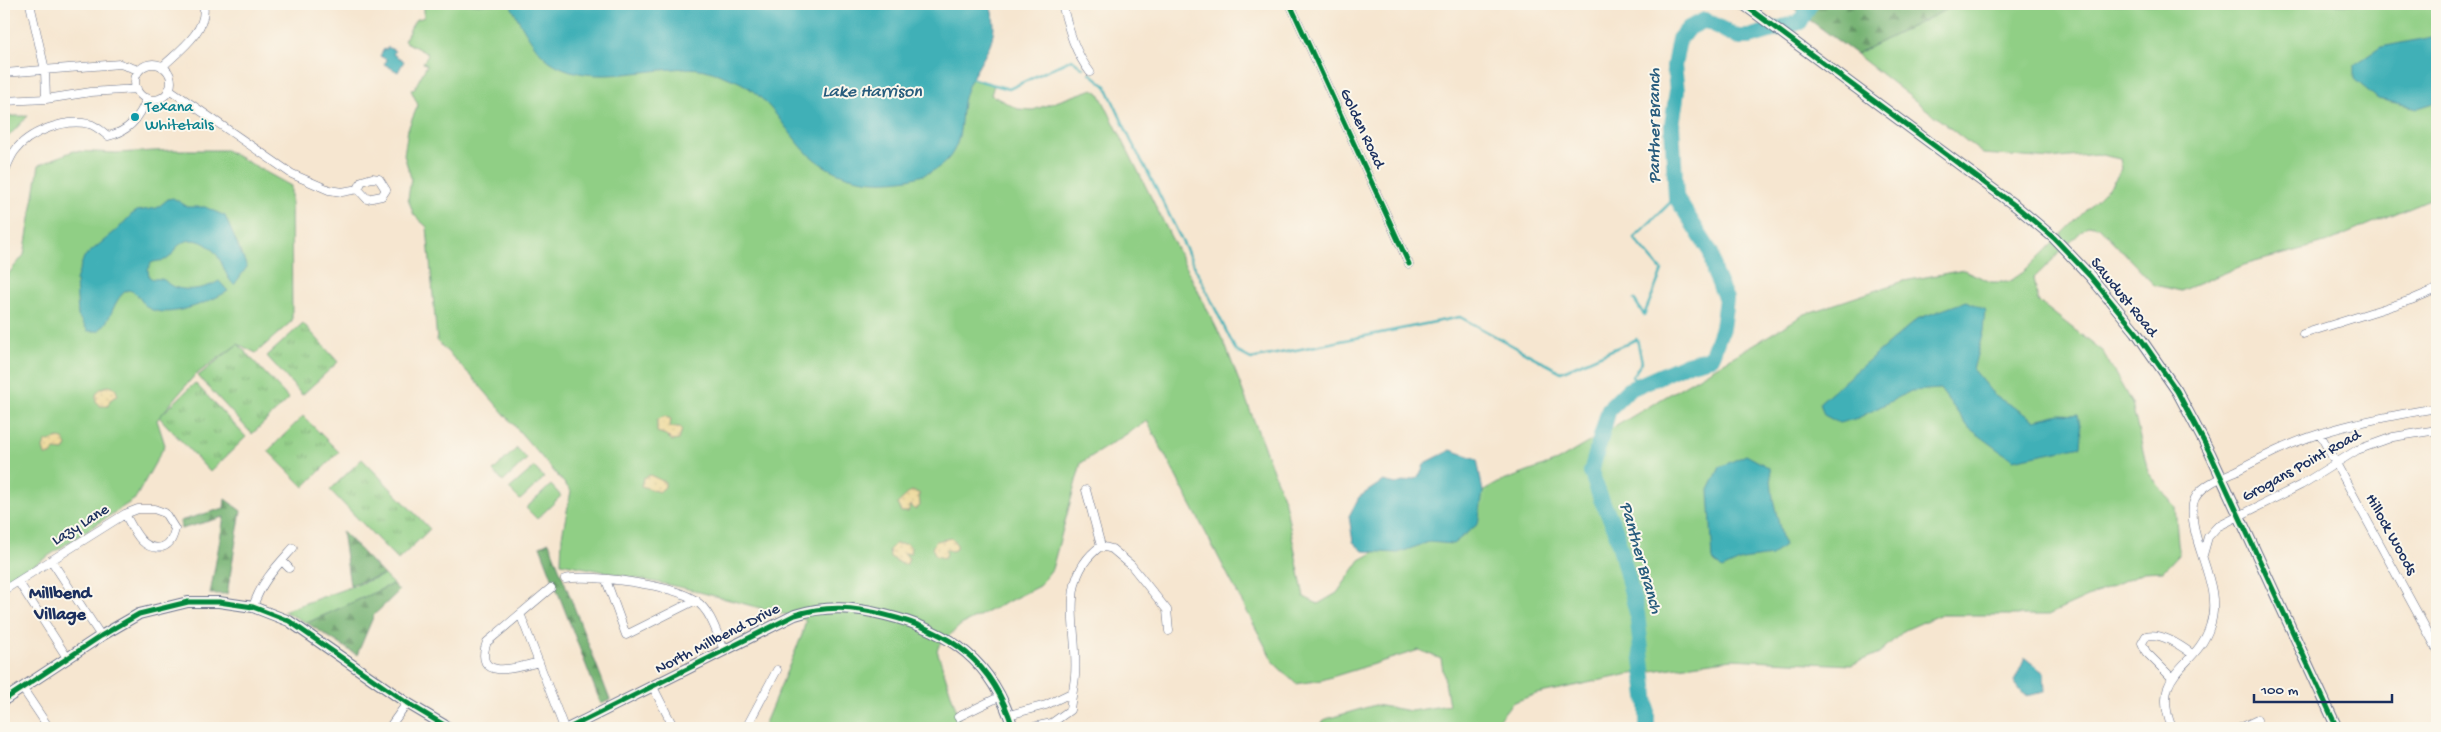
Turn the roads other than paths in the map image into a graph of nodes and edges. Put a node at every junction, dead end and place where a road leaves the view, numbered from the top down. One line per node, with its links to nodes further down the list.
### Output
1 (30, 4): 7 (street)
2 (203, 4): 6 (street)
3 (1062, 4): 9 (street)
4 (1290, 4): 18 (street, Golden Road)
5 (1747, 7): 25 (street, Sawdust Road)
6 (162, 67): 8 (street); 12 (street)
7 (46, 70): 8 (street); 10 (street); 14 (street)
8 (139, 70): 11 (street)
9 (1090, 72)
10 (4, 74)
11 (137, 89): 13 (street); 14 (street)
12 (169, 89): 13 (street); 17 (street)
13 (147, 98): 16 (street)
14 (46, 99): 15 (street)
15 (4, 101)
16 (4, 173)
17 (358, 189)
18 (1409, 264)
19 (2437, 289): 20 (street)
20 (2302, 334)
21 (2437, 408): 23 (street, Grogans Point Road)
22 (2437, 430): 24 (street, Grogans Point Road)
23 (2320, 434): 24 (street, Hillock Woods); 25 (street, Grogans Point Road)
24 (2335, 463): 28 (street, Grogans Point Road); 46 (street, Hillock Woods)
25 (2222, 478): 28 (street, Sawdust Road); 31 (street, Grogans Point Road)
26 (1086, 490): 29 (street)
27 (125, 514): 27 (street, Lazy Lane); 32 (street, Lazy Lane)
28 (2239, 517): 31 (street, Grogans Point Road); 72 (street, Sawdust Road)
29 (1101, 546): 43 (street); 54 (street)
30 (293, 548): 33 (street)
31 (2203, 554): 47 (street, Grogans Point Road)
32 (52, 560): 37 (street, Lazy Lane); 44 (street, Lazy Lane)
33 (282, 561): 34 (street); 41 (street)
34 (289, 568)
35 (565, 579): 36 (street)
36 (606, 580): 40 (street); 40 (street)
37 (18, 581): 39 (street, Lazy Lane); 48 (street)
38 (551, 588): 42 (street)
39 (4, 590)
40 (696, 600): 45 (street)
41 (253, 607): 44 (street); 57 (street)
42 (521, 616): 49 (street); 49 (street)
43 (1169, 631)
44 (100, 636): 48 (street)
45 (724, 650): 52 (street, North Millbend Drive); 55 (street, North Millbend Drive)
46 (2437, 650)
47 (2192, 654): 51 (street, Grogans Point Road); 51 (street)
48 (68, 659): 53 (street)
49 (538, 662): 64 (street)
50 (777, 670): 67 (street)
51 (2172, 678): 70 (street)
52 (653, 687): 65 (street, North Millbend Drive); 66 (street)
53 (22, 689): 56 (street); 61 (street)
54 (1071, 693): 58 (street); 69 (street)
55 (1001, 696): 58 (street, North Millbend Drive); 59 (street)
56 (4, 700)
57 (407, 703): 62 (street); 63 (street)
58 (1009, 715): 68 (street, North Millbend Drive)
59 (958, 716)
60 (2256, 720): 71 (street)
61 (49, 728)
62 (389, 728)
63 (449, 728)
64 (564, 728)
65 (569, 728)
66 (674, 728)
67 (746, 728)
68 (1013, 728)
69 (1028, 728)
70 (2172, 728)
71 (2240, 728)
72 (2336, 728)

